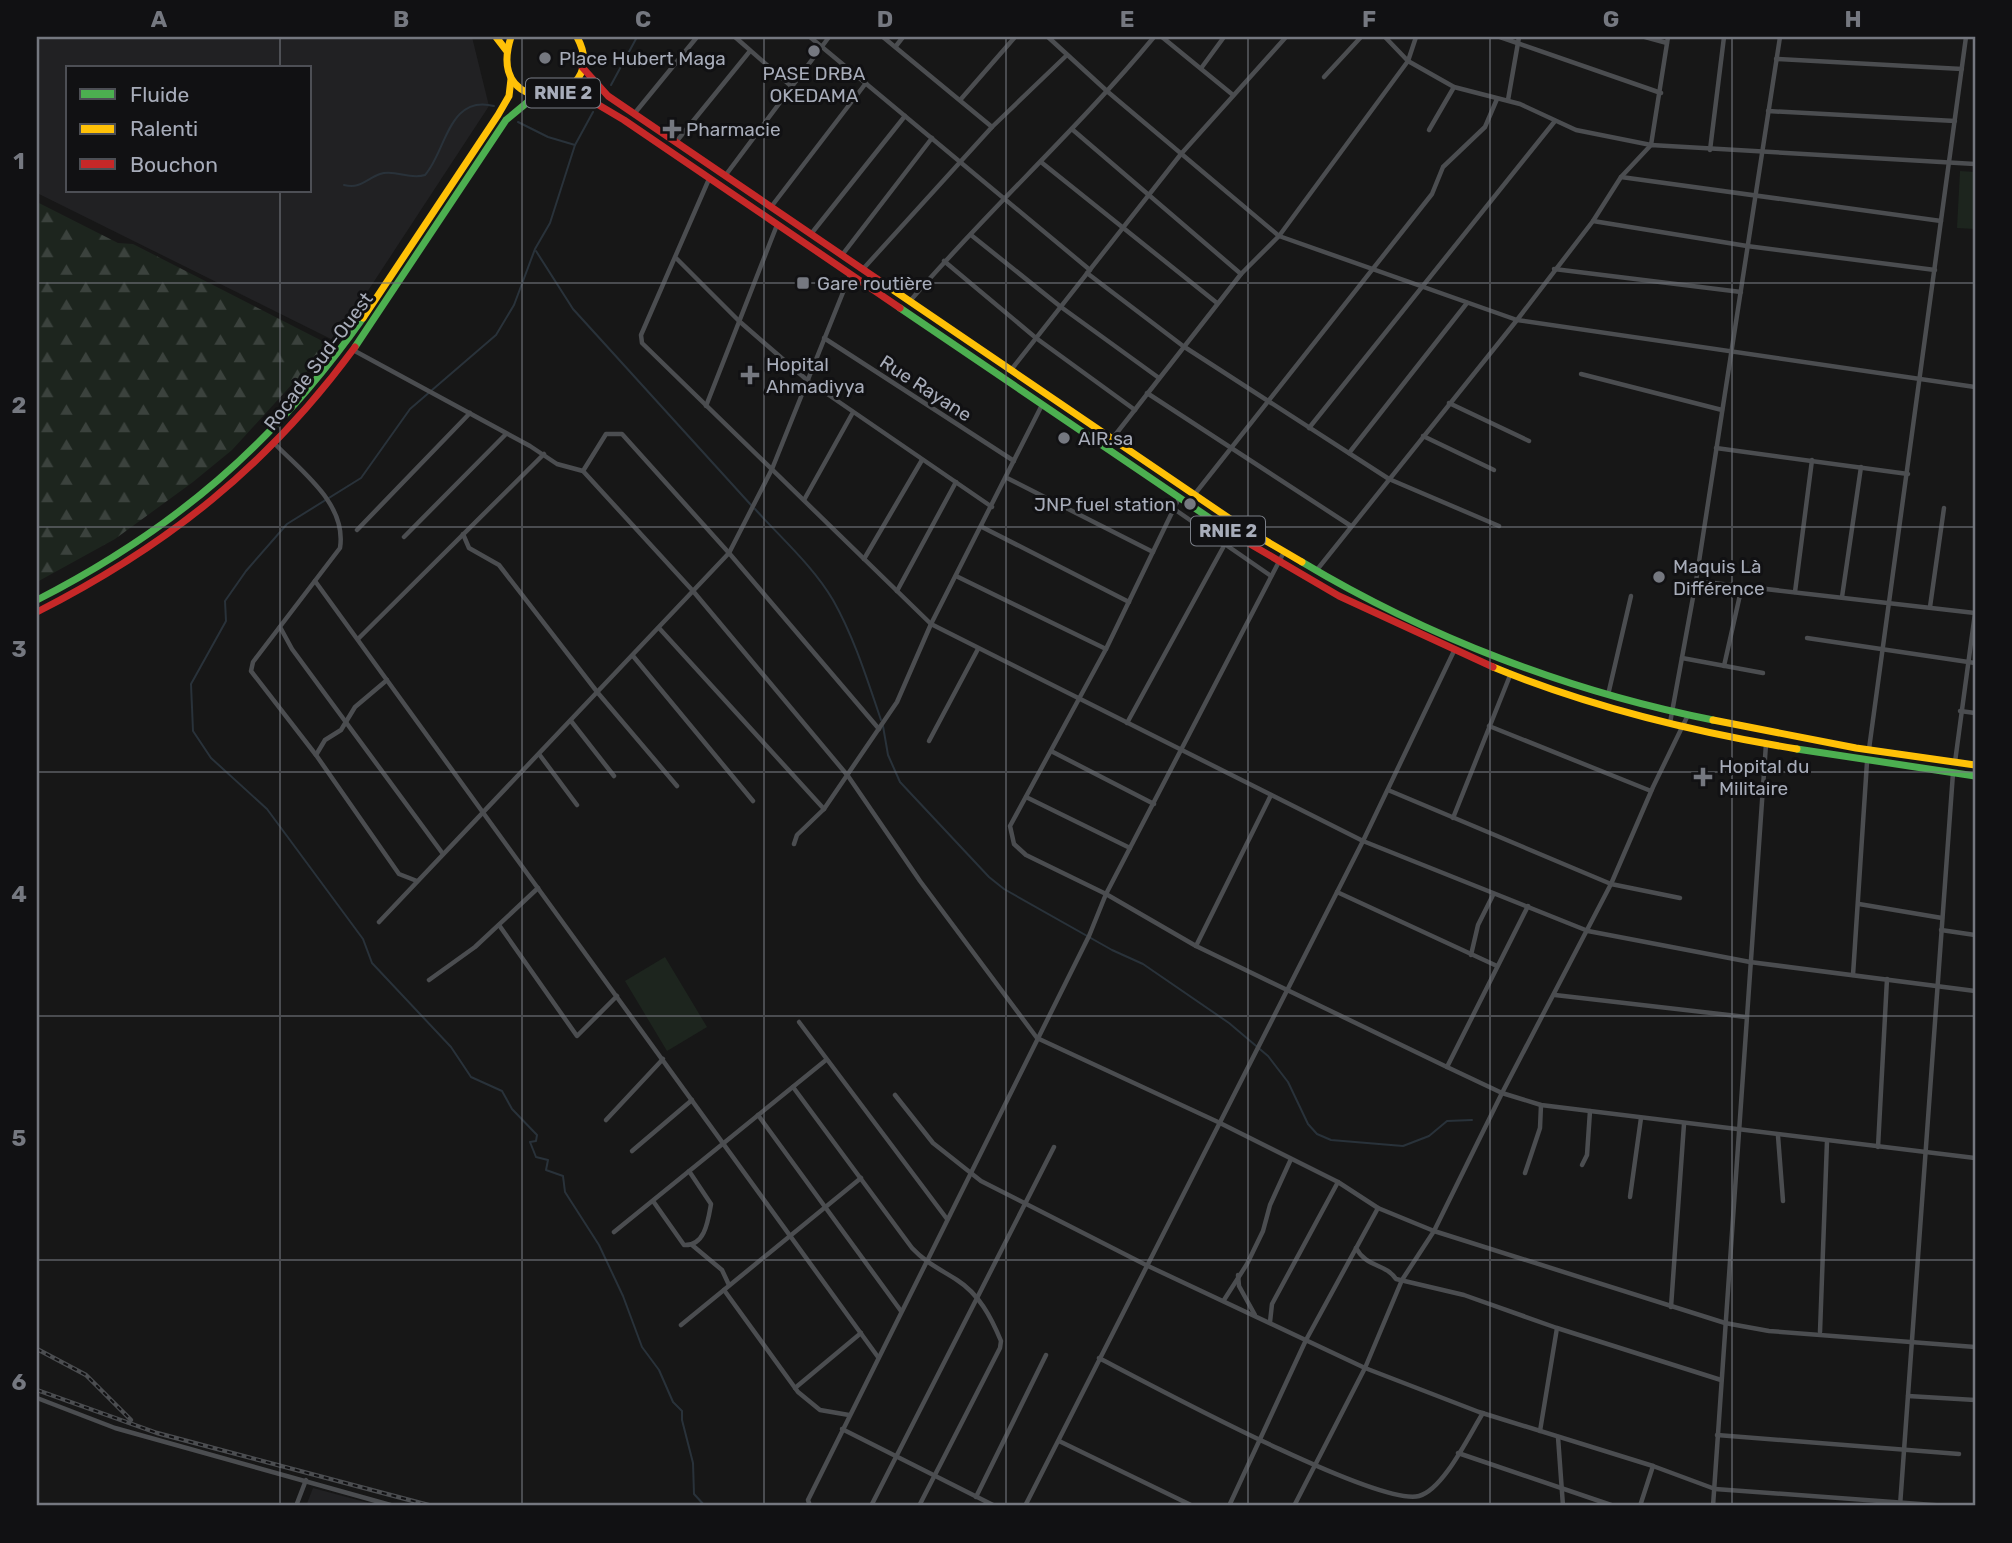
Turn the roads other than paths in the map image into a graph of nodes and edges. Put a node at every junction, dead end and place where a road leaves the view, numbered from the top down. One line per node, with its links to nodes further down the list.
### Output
1 (496, 37): 29 (main road)
2 (511, 37): 29 (main road)
3 (577, 37): 30 (main road, RNIE 2)
4 (582, 37): 30 (main road)
5 (697, 37): 52 (street)
6 (735, 37): 31 (street)
7 (810, 37): 27 (street)
8 (829, 37): 27 (street)
9 (883, 37): 28 (street)
10 (903, 37): 28 (street)
11 (1015, 37): 48 (street)
12 (1048, 37): 32 (street)
13 (1154, 37): 44 (street)
14 (1161, 37): 35 (street)
15 (1224, 37): 35 (street)
16 (1286, 37): 46 (street)
17 (1361, 37): 38 (street)
18 (1385, 37): 34 (street)
19 (1416, 37): 34 (street)
20 (1500, 37): 25 (street)
21 (1644, 37): 26 (street)
22 (1724, 37): 62 (street)
23 (1780, 37): 33 (street)
24 (1966, 37): 37 (street)
25 (1518, 40): 45 (street); 50 (street)
26 (1667, 40): 45 (street)
27 (822, 46): 40 (street); 41 (street)
28 (896, 46): 48 (street)
29 (506, 50): 39 (main road, RNIE 2)
30 (583, 50): 36 (main road, RNIE 2)
31 (750, 51): 41 (street); 60 (street)
32 (1067, 55): 44 (street); 56 (street)
33 (1776, 59): 37 (street); 51 (street)
34 (1408, 61): 42 (street); 82 (street)
35 (1202, 67): 46 (street)
36 (582, 68): 43 (main road, RNIE 2); 52 (main road, RNIE 2)
37 (1962, 69): 55 (street)
38 (1324, 77)
39 (511, 79): 47 (main road, RNIE 2); 172 (main road, Rocade Sud-Ouest)
40 (866, 83): 53 (street); 75 (street)
41 (791, 86): 69 (street)
42 (1454, 87): 49 (street); 58 (street)
43 (570, 88): 47 (main road, RNIE 2); 71 (main road, RNIE 2)
44 (1108, 92): 57 (street); 64 (street)
45 (1661, 93): 61 (street)
46 (1233, 95): 64 (street)
47 (535, 96): 105 (main road, Rocade Sud-Ouest)
48 (961, 99): 56 (street)
49 (1497, 99): 50 (street); 88 (street)
50 (1507, 100): 54 (street)
51 (1768, 111): 55 (street); 63 (street)
52 (634, 114): 60 (main road, RNIE 2)
53 (905, 116): 59 (street); 80 (street)
54 (1555, 121): 61 (street); 94 (street)
55 (1955, 121): 67 (street)
56 (992, 127): 65 (street)
57 (1073, 130): 66 (street); 72 (street)
58 (1429, 130)
59 (932, 138): 65 (street); 84 (street)
60 (675, 143): 69 (main road, RNIE 2)
61 (1651, 145): 62 (street); 70 (street)
62 (1710, 150): 63 (street)
63 (1762, 153): 67 (street); 73 (street)
64 (1181, 154): 72 (street); 82 (street)
65 (960, 162): 74 (street); 87 (street)
66 (1041, 162): 74 (street); 79 (street)
67 (1949, 163): 68 (street); 77 (street)
68 (1975, 164)
69 (725, 176): 75 (main road, RNIE 2)
70 (1621, 177): 73 (street); 76 (street)
71 (709, 178): 78 (main road, RNIE 2); 85 (street)
72 (1149, 195): 79 (street); 92 (street)
73 (1754, 197): 77 (street); 83 (street)
74 (1005, 200): 81 (street); 91 (street)
75 (771, 208): 80 (main road, RNIE 2)
76 (1593, 221): 83 (street); 89 (street)
77 (1941, 221): 90 (street)
78 (777, 224): 93 (main road, RNIE 2); 101 (street)
79 (1124, 226): 91 (street); 97 (street)
80 (810, 235): 84 (main road, RNIE 2)
81 (971, 235): 86 (street); 99 (street)
82 (1279, 236): 88 (street); 92 (street)
83 (1748, 246): 90 (street); 95 (street)
84 (841, 256): 87 (main road, RNIE 2)
85 (677, 259): 101 (street); 117 (street)
86 (944, 261): 96 (street); 103 (street)
87 (863, 270): 96 (main road, RNIE 2)
88 (1373, 270): 94 (street); 114 (street)
89 (1554, 270): 95 (street); 100 (street)
90 (1935, 270): 110 (street)
91 (1088, 272): 99 (street); 104 (street)
92 (1241, 274): 97 (street)
93 (850, 275): 102 (street); 116 (main road, RNIE 2)
94 (1422, 288): 98 (street); 122 (street)
95 (1741, 292): 106 (street)
96 (909, 302): 107 (main road, RNIE 2)
97 (1217, 303): 104 (street)
98 (1467, 303): 100 (street); 130 (street)
99 (1061, 307): 103 (street); 109 (street)
100 (1517, 320): 106 (street); 115 (street)
101 (739, 321): 111 (street); 117 (street)
102 (824, 338): 111 (street); 134 (street, Rue Rayane)
103 (1036, 338): 107 (street); 118 (street)
104 (1183, 346): 109 (street); 114 (street)
105 (352, 349): 120 (street); 127 (main road, Rocade Sud-Ouest)
106 (1730, 351): 110 (street); 119 (street)
107 (1010, 371): 125 (main road, RNIE 2)
108 (1581, 374): 119 (street)
109 (1159, 378): 113 (street)
110 (1920, 378): 112 (street); 139 (street)
111 (807, 380): 121 (street); 136 (street)
112 (1975, 387)
113 (1147, 393): 118 (street); 128 (street)
114 (1268, 402): 122 (street); 128 (street)
115 (1449, 403): 124 (street); 126 (street)
116 (1042, 405): 134 (street); 144 (main road, RNIE 2)
117 (706, 406): 136 (street)
118 (1135, 410): 125 (street)
119 (1722, 410): 129 (street)
120 (470, 413): 123 (street); 152 (street)
121 (852, 414): 132 (street); 145 (street)
122 (1309, 428): 130 (street)
123 (506, 434): 131 (street); 154 (street)
124 (1423, 436): 137 (street); 141 (street)
125 (1112, 439): 143 (main road, RNIE 2)
126 (1529, 440)
127 (275, 444): 164 (street); 176 (main road, Rocade Sud-Ouest)
128 (1233, 447): 143 (street); 149 (street)
129 (1716, 448): 133 (street); 165 (street)
130 (1349, 453): 141 (street)
131 (544, 454): 138 (street); 153 (street)
132 (922, 460): 142 (street); 159 (street)
133 (1812, 460): 135 (street); 169 (street)
134 (1014, 461): 140 (street)
135 (1861, 467): 139 (street); 171 (street)
136 (772, 469): 145 (street); 158 (street)
137 (1494, 470)
138 (583, 471): 158 (street); 167 (street)
139 (1908, 474): 173 (street)
140 (1007, 478): 146 (street); 156 (street)
141 (1389, 479): 149 (street); 150 (street)
142 (956, 482): 146 (street); 168 (street)
143 (1194, 495): 157 (main road, RNIE 2)
144 (1179, 498): 148 (street); 160 (main road, RNIE 2)
145 (804, 500): 159 (street)
146 (992, 507): 151 (street)
147 (1944, 508): 175 (street)
148 (1174, 509): 155 (street); 156 (street)
149 (1351, 526): 161 (street)
150 (1499, 526)
151 (982, 527): 162 (street); 174 (street)
152 (357, 530)
153 (463, 534): 182 (street); 195 (street)
154 (404, 537)
155 (1225, 544): 163 (street); 204 (street)
156 (1153, 552): 174 (street)
157 (1284, 552): 160 (street); 161 (main road, RNIE 2)
158 (729, 553): 167 (street); 208 (street)
159 (864, 559): 168 (street)
160 (1278, 563): 163 (street); 186 (main road, RNIE 2)
161 (1316, 571): 196 (main road, RNIE 2)
162 (956, 576): 178 (street); 185 (street)
163 (1271, 576): 213 (street)
164 (315, 581): 179 (street); 182 (street)
165 (1696, 582): 166 (street); 188 (street)
166 (1742, 586): 169 (street); 191 (street)
167 (693, 591): 180 (street); 221 (street)
168 (897, 591): 178 (street)
169 (1795, 592): 171 (street)
170 (1631, 596): 196 (street)
171 (1842, 597): 173 (street)
172 (37, 600)
173 (1888, 602): 175 (street); 183 (street)
174 (1129, 603): 185 (street)
175 (1930, 607): 177 (street)
176 (37, 612)
177 (1975, 613): 189 (street)
178 (931, 624): 184 (street); 208 (street)
179 (280, 627): 202 (street); 215 (street)
180 (659, 628): 187 (street); 231 (street)
181 (1807, 638): 183 (street)
182 (358, 639): 194 (street)
183 (1883, 648): 189 (street); 211 (street)
184 (978, 649): 197 (street); 209 (street)
185 (1106, 649): 197 (street)
186 (1455, 650): 192 (main road, RNIE 2); 224 (street)
187 (632, 656): 195 (street); 228 (street)
188 (1682, 658): 191 (street); 199 (street)
189 (1968, 662): 190 (street); 198 (street)
190 (1975, 663)
191 (1724, 666): 193 (street)
192 (1511, 672): 205 (main road, RNIE 2); 206 (street)
193 (1763, 673)
194 (387, 680): 202 (street); 232 (street)
195 (598, 692): 203 (street); 223 (street)
196 (1608, 695): 199 (main road, RNIE 2)
197 (1080, 698): 204 (street); 212 (street)
198 (1960, 711): 200 (street); 217 (street)
199 (1674, 712): 201 (main road, RNIE 2); 205 (street)
200 (1975, 713)
201 (1688, 715): 207 (street); 211 (main road, RNIE 2)
202 (346, 721): 215 (street); 237 (street)
203 (571, 721): 214 (street); 220 (street)
204 (1127, 723): 213 (street)
205 (1670, 724): 207 (main road, RNIE 2)
206 (1489, 726): 225 (street); 233 (street)
207 (1684, 727): 210 (main road, RNIE 2); 225 (street)
208 (878, 729): 221 (street)
209 (929, 741)
210 (1766, 744): 216 (main road, RNIE 2); 255 (street)
211 (1868, 750): 217 (main road, RNIE 2)
212 (1051, 751): 227 (street); 229 (street)
213 (1182, 751): 226 (street); 229 (street)
214 (539, 754): 230 (street); 232 (street)
215 (316, 755): 238 (street)
216 (1867, 762): 219 (main road, RNIE 2); 245 (street)
217 (1955, 762): 218 (main road, RNIE 2)
218 (1975, 765)
219 (1953, 773): 222 (main road, RNIE 2); 247 (street)
220 (614, 776)
221 (848, 776): 231 (street); 267 (street)
222 (1975, 776)
223 (677, 786)
224 (1388, 790): 233 (street); 234 (street)
225 (1651, 792): 239 (street)
226 (1271, 795): 234 (street); 253 (street)
227 (1026, 797): 236 (street); 242 (street)
228 (753, 801)
229 (1154, 804): 236 (street)
230 (577, 805)
231 (824, 809): 235 (street)
232 (483, 813): 237 (street); 240 (street)
233 (1453, 818): 239 (street)
234 (1363, 841): 241 (street); 243 (street)
235 (794, 844)
236 (1130, 848): 242 (street)
237 (443, 854): 238 (street)
238 (418, 881): 248 (street)
239 (1611, 884): 244 (street); 251 (street)
240 (538, 888): 249 (street); 264 (street)
241 (1337, 892): 254 (street); 261 (street)
242 (1106, 894): 253 (street); 267 (street)
243 (1493, 895): 246 (street); 254 (street)
244 (1680, 898)
245 (1859, 904): 247 (street); 257 (street)
246 (1528, 906): 251 (street); 256 (street)
247 (1942, 918): 250 (street)
248 (379, 922)
249 (499, 925): 259 (street); 264 (street)
250 (1941, 930): 252 (street); 260 (street)
251 (1588, 931): 255 (street); 263 (street)
252 (1975, 934)
253 (1196, 946): 261 (street)
254 (1471, 955): 256 (street)
255 (1750, 962): 257 (street); 265 (street)
256 (1497, 966): 270 (street)
257 (1853, 975): 258 (street)
258 (1887, 979): 260 (street); 287 (street)
259 (429, 981)
260 (1937, 985): 262 (street); 288 (street)
261 (1286, 990): 270 (street); 280 (street)
262 (1975, 991)
263 (1555, 995): 265 (street); 272 (street)
264 (617, 996): 268 (street)
265 (1746, 1017): 282 (street)
266 (799, 1022): 269 (street)
267 (1037, 1038): 280 (street); 294 (street)
268 (663, 1059): 274 (street); 279 (street)
269 (826, 1060): 271 (street); 304 (street)
270 (1447, 1067): 272 (street)
271 (793, 1087): 277 (street); 296 (street)
272 (1502, 1093): 275 (street); 305 (street)
273 (895, 1095): 294 (street)
274 (692, 1100): 285 (street); 289 (street)
275 (1541, 1105): 276 (street); 295 (street)
276 (1590, 1111): 278 (street); 292 (street)
277 (758, 1115): 285 (street); 302 (street)
278 (1642, 1118): 281 (street); 298 (street)
279 (606, 1120)
280 (1218, 1122): 291 (street); 311 (street)
281 (1684, 1124): 282 (street); 318 (street)
282 (1738, 1131): 283 (street); 322 (street)
283 (1778, 1136): 284 (street); 300 (street)
284 (1826, 1141): 287 (street); 325 (street)
285 (723, 1143): 293 (street); 307 (street)
286 (1054, 1147): 301 (street)
287 (1878, 1147): 288 (street)
288 (1925, 1150): 290 (street); 328 (street)
289 (632, 1152)
290 (1975, 1158)
291 (1291, 1159): 297 (street); 312 (street)
292 (1582, 1166)
293 (689, 1171): 299 (street); 308 (street)
294 (970, 1172): 301 (street); 304 (street)
295 (1525, 1173)
296 (861, 1178): 302 (street); 310 (street)
297 (1338, 1182): 303 (street); 321 (street)
298 (1630, 1197)
299 (653, 1201): 306 (street); 308 (street)
300 (1783, 1201)
301 (1025, 1205): 311 (street); 316 (street)
302 (826, 1208): 307 (street); 319 (street)
303 (1378, 1208): 305 (street); 309 (street)
304 (947, 1219): 310 (street)
305 (1434, 1231): 313 (street); 318 (street)
306 (614, 1232)
307 (790, 1236): 314 (street); 326 (street)
308 (692, 1245): 314 (street)
309 (1356, 1248): 313 (street); 327 (street)
310 (925, 1263): 316 (street); 319 (street)
311 (1146, 1265): 317 (street); 332 (street)
312 (1238, 1274): 317 (street); 320 (street)
313 (1402, 1280): 324 (street); 333 (street)
314 (729, 1286): 315 (street)
315 (724, 1290): 323 (street); 335 (street)
316 (977, 1298): 350 (street); 353 (street)
317 (1224, 1300): 320 (street)
318 (1671, 1307): 322 (street)
319 (901, 1311): 331 (street)
320 (1255, 1316): 321 (street)
321 (1270, 1323): 327 (street)
322 (1725, 1323): 325 (street); 334 (street)
323 (681, 1325)
324 (1557, 1328): 334 (street); 342 (street)
325 (1820, 1332): 328 (street)
326 (861, 1333): 331 (street); 335 (street)
327 (1306, 1340): 333 (street); 345 (street)
328 (1912, 1342): 329 (street); 336 (street)
329 (1975, 1347)
330 (1046, 1356): 357 (street)
331 (878, 1357): 340 (street)
332 (1099, 1358): 345 (street); 346 (street)
333 (1365, 1368): 339 (street); 351 (street)
334 (1721, 1380): 343 (street)
335 (794, 1388): 340 (street)
336 (1908, 1395): 338 (street); 347 (street)
337 (37, 1398): 354 (street)
338 (1975, 1400)
339 (1483, 1413): 342 (street); 348 (street)
340 (849, 1415): 341 (street)
341 (842, 1429): 350 (street); 361 (street)
342 (1540, 1431): 344 (street)
343 (1717, 1435): 347 (street); 355 (street)
344 (1558, 1437): 352 (street); 356 (street)
345 (1263, 1438): 351 (street); 367 (street)
346 (1059, 1441): 365 (street); 366 (street)
347 (1904, 1450): 349 (street); 358 (street)
348 (1458, 1453): 351 (street); 356 (street)
349 (1959, 1454)
350 (897, 1457): 353 (street); 362 (street)
351 (1315, 1465): 368 (street)
352 (1653, 1466): 355 (street); 371 (street)
353 (934, 1476): 357 (street); 363 (street)
354 (306, 1480): 359 (street); 360 (street)
355 (1715, 1489): 358 (street); 372 (street)
356 (1562, 1490): 369 (street); 370 (street)
357 (976, 1497): 364 (street)
358 (1900, 1504): 373 (street)
359 (296, 1506)
360 (394, 1506)
361 (810, 1506)
362 (871, 1506)
363 (919, 1506)
364 (995, 1506)
365 (1025, 1506)
366 (1193, 1506)
367 (1229, 1506)
368 (1294, 1506)
369 (1563, 1506)
370 (1614, 1506)
371 (1640, 1506)
372 (1713, 1506)
373 (1947, 1506)

